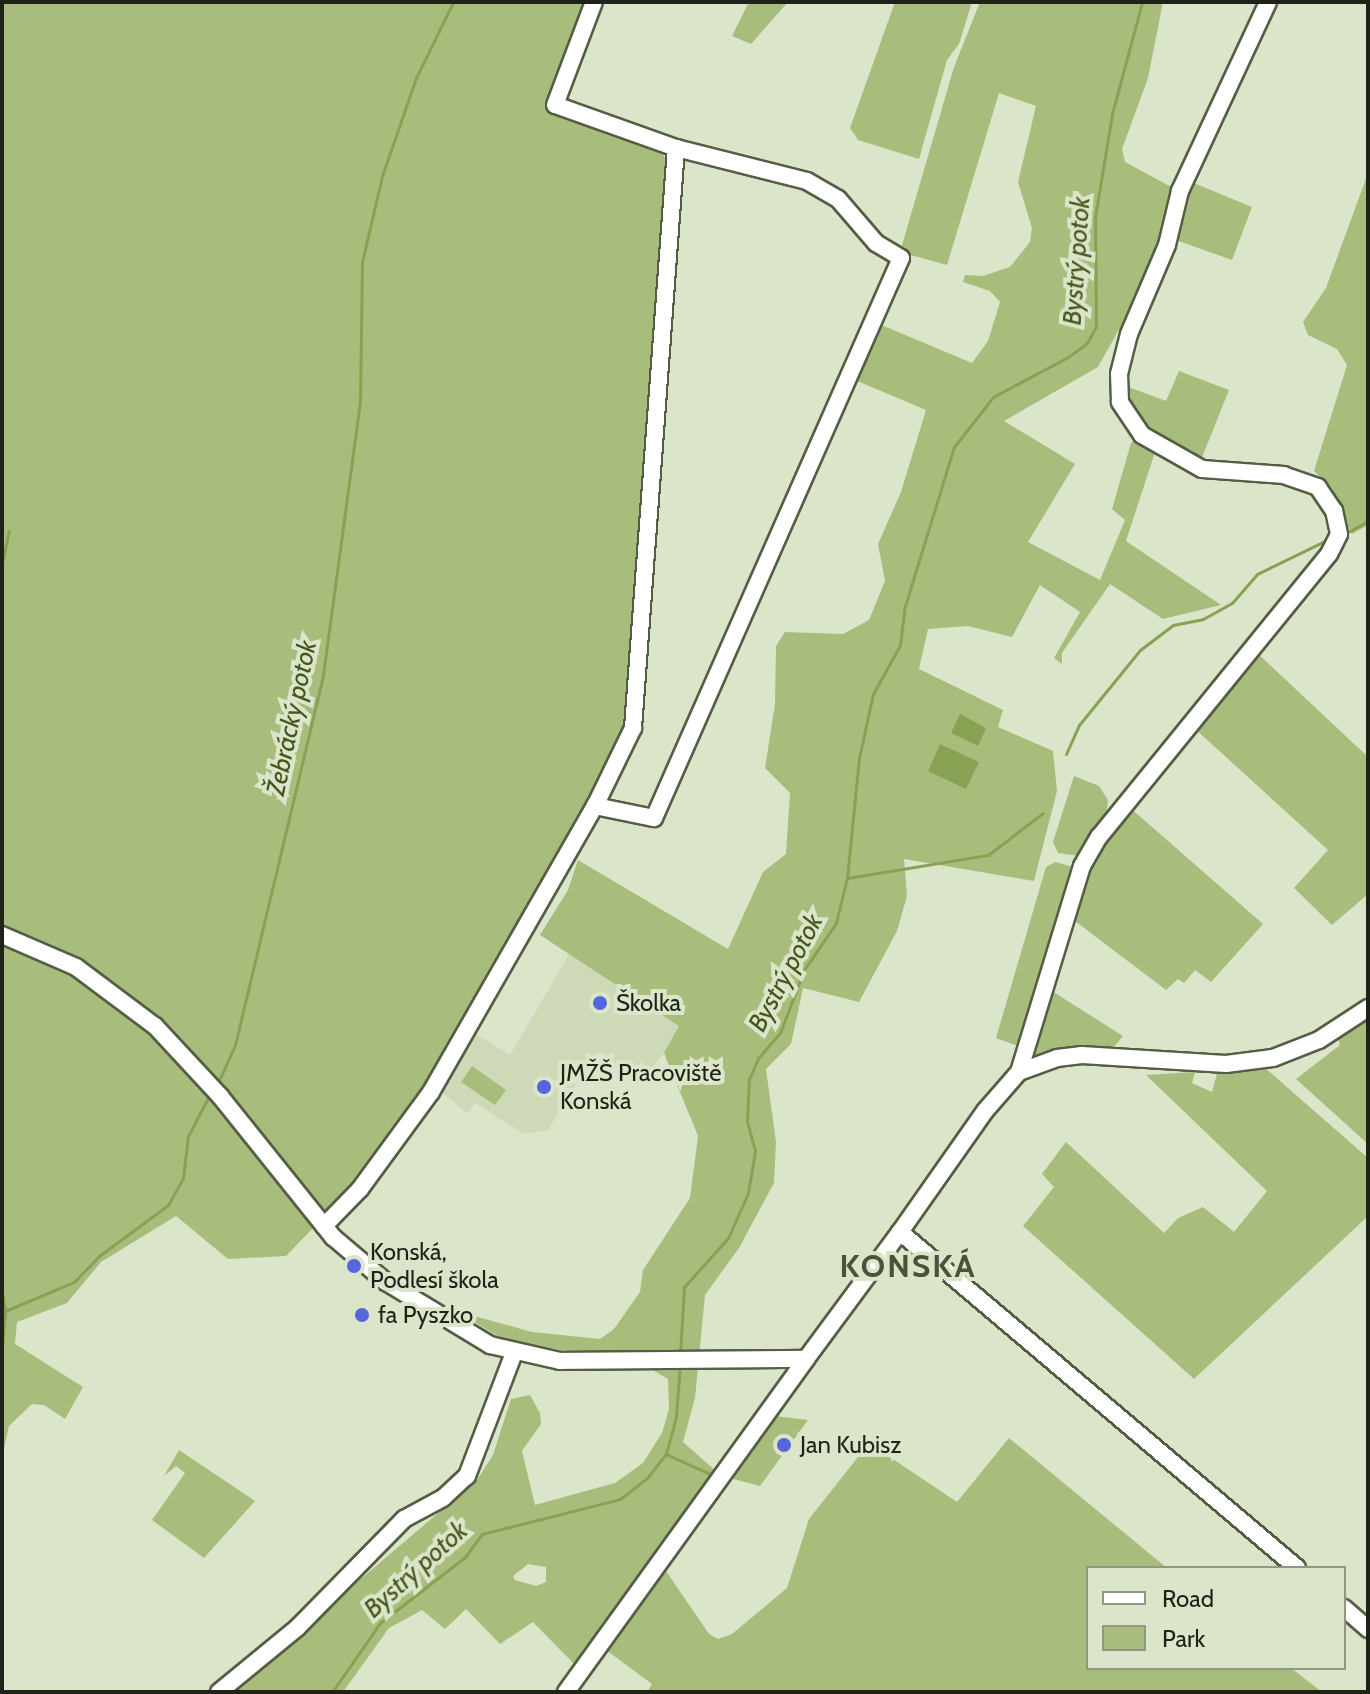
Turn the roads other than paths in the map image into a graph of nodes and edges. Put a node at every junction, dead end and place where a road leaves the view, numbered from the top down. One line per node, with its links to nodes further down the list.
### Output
1 (594, 2): 3 (street)
2 (1268, 2): 7 (street)
3 (676, 148): 4 (street); 4 (street)
4 (595, 806): 8 (street)
5 (2, 935): 8 (street)
6 (1368, 1008): 7 (street)
7 (1019, 1072): 9 (street)
8 (324, 1226): 10 (street)
9 (900, 1232): 11 (street); 12 (street)
10 (514, 1353): 11 (street); 15 (street)
11 (806, 1359): 16 (street)
12 (1295, 1566)
13 (1346, 1610): 14 (street)
14 (1368, 1629)
15 (219, 1692)
16 (566, 1692)

